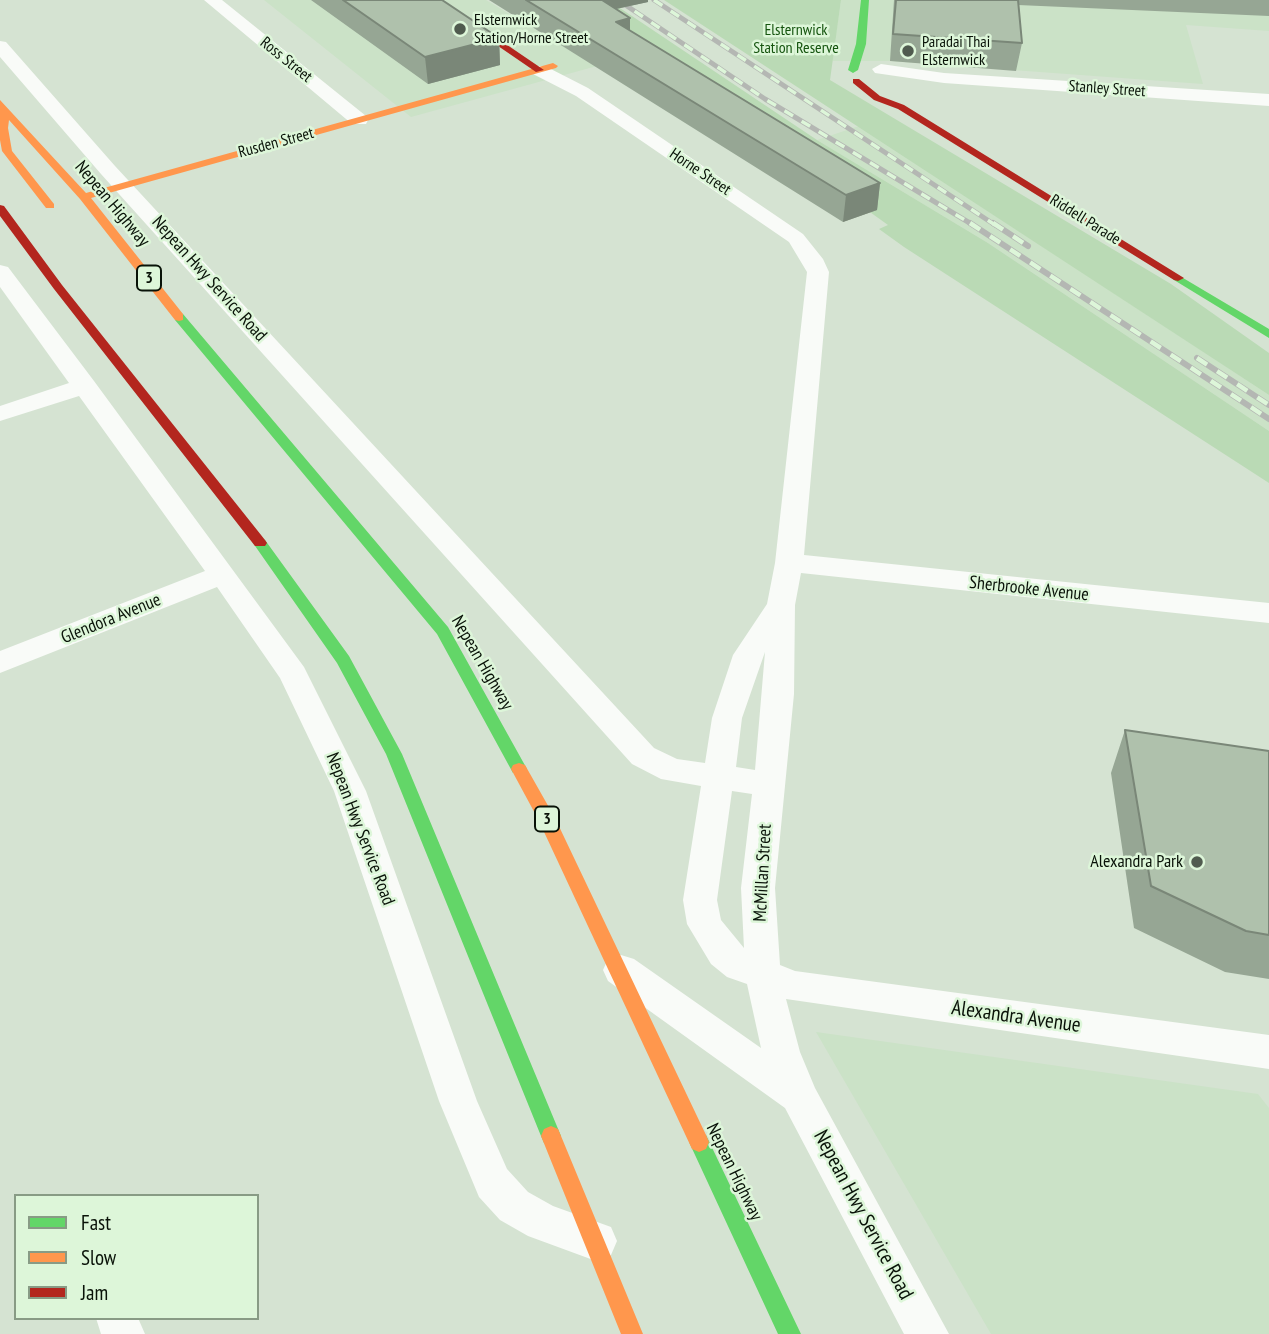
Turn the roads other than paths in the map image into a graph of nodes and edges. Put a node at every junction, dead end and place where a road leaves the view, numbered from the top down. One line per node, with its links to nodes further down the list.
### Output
1 (212, 0): 14 (street, Ross Street)
2 (435, 0): 5 (main road, Horne Street)
3 (453, 0): 5 (main road, Horne Street)
4 (865, 0): 6 (main road)
5 (477, 22): 8 (main road, Horne Street)
6 (862, 44): 9 (main road); 10 (main road, Riddell Parade)
7 (0, 46): 15 (street, Nepean Hwy Service Road)
8 (546, 68): 14 (main road, Rusden Street); 19 (street, Horne Street)
9 (854, 75): 10 (main road); 13 (main road, Riddell Parade)
10 (882, 75): 11 (street, Stanley Street); 13 (main road, Riddell Parade)
11 (1269, 100)
12 (3, 106): 16 (main road, Nepean Highway / 3); 17 (main road)
13 (901, 107): 21 (main road, Riddell Parade)
14 (359, 120): 15 (main road, Rusden Street)
15 (124, 185): 16 (main road, Rusden Street); 29 (street, Nepean Hwy Service Road)
16 (84, 197): 17 (main road, Rusden Street); 31 (main road, Nepean Highway / 3)
17 (50, 206): 18 (main road, Rusden Street)
18 (3, 216): 35 (main road)
19 (812, 259): 24 (street, McMillan Street)
20 (0, 272): 22 (street, Nepean Hwy Service Road)
21 (1269, 334)
22 (85, 386): 23 (street); 25 (street, Nepean Hwy Service Road)
23 (0, 414)
24 (789, 563): 26 (street, McMillan Street); 27 (street, Sherbrooke Avenue)
25 (223, 574): 28 (street, Glendora Avenue); 35 (street, Nepean Hwy Service Road)
26 (780, 605): 29 (street, McMillan Street); 30 (street, McMillan Street)
27 (1269, 613)
28 (0, 663)
29 (718, 777): 30 (street, Nepean Hwy Service Road); 32 (street, McMillan Street)
30 (769, 784): 32 (street, McMillan Street)
31 (612, 963): 34 (street, Nepean Hwy Service Road); 37 (main road, Nepean Highway / 3)
32 (763, 976): 33 (street, Alexandra Avenue); 34 (street, Nepean Hwy Service Road)
33 (1269, 1052)
34 (799, 1097): 38 (street, Nepean Hwy Service Road)
35 (596, 1241): 36 (main road)
36 (632, 1334)
37 (790, 1334)
38 (927, 1334)

